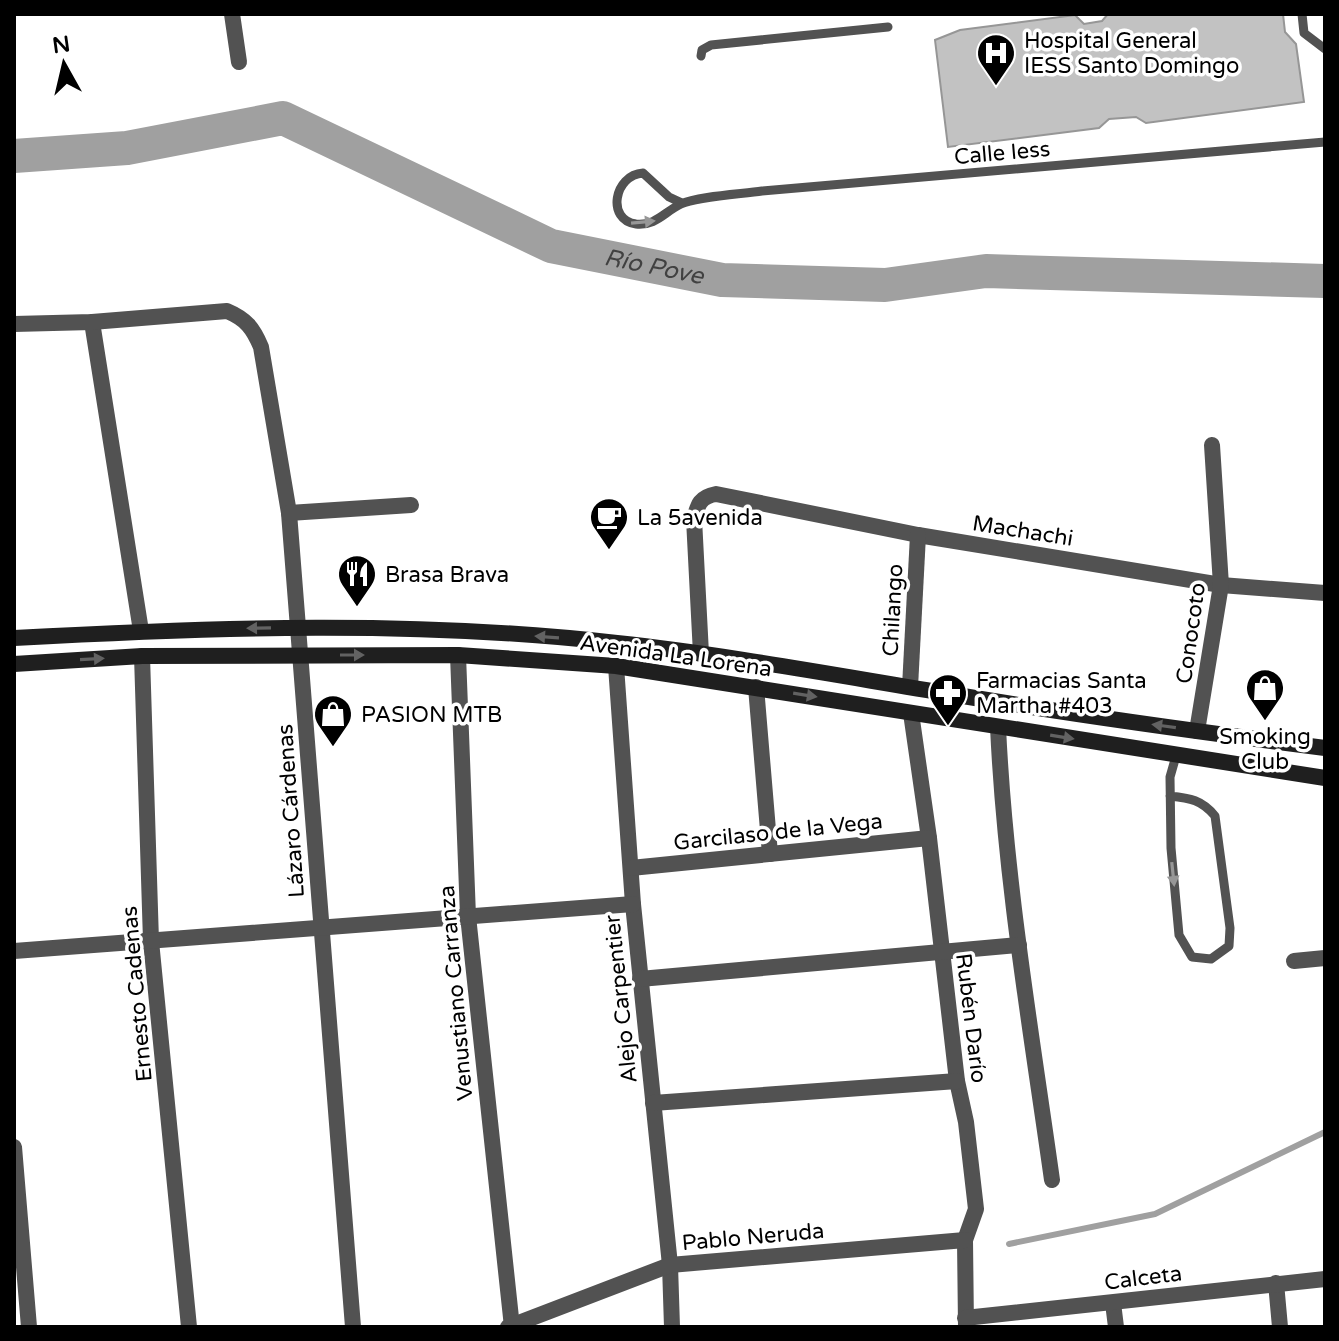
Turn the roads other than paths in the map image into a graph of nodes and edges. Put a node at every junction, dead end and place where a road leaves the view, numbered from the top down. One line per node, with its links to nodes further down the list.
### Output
1 (232, 14): 6 (street)
2 (1302, 14): 4 (lane)
3 (888, 27): 5 (lane)
4 (1325, 49)
5 (701, 56)
6 (239, 62)
7 (1325, 142): 8 (lane, Calle Iess)
8 (682, 203): 8 (lane, Calle Iess, one-way to 8)
9 (92, 322): 10 (street); 13 (street, Lázaro Cárdenas); 18 (street)
10 (14, 324)
11 (1212, 445): 15 (street, Conocoto)
12 (411, 505): 13 (street)
13 (289, 513): 17 (street, Lázaro Cárdenas)
14 (918, 535): 15 (street, Machachi); 21 (street, Machachi); 27 (street, Chilango)
15 (1221, 585): 16 (street, Machachi); 30 (street, Conocoto)
16 (1325, 593)
17 (300, 628): 18 (main road, Avenida La Lorena, one-way to 18); 20 (street, Lázaro Cárdenas); 21 (main road, Avenida La Lorena, one-way to 17)
18 (141, 631): 19 (main road, Avenida La Lorena)
19 (14, 638)
20 (301, 654): 22 (main road, Avenida La Lorena, one-way to 22); 23 (main road, Avenida La Lorena); 40 (street, Lázaro Cárdenas)
21 (701, 654): 27 (main road, Avenida La Lorena)
22 (458, 655): 25 (main road, Avenida La Lorena); 39 (street, Venustiano Carranza)
23 (142, 656): 24 (main road, Avenida La Lorena, one-way to 23); 41 (street, Ernesto Cadenas)
24 (14, 664)
25 (616, 666): 26 (main road, Avenida La Lorena); 37 (street, Alejo Carpentier)
26 (756, 687): 28 (main road, Avenida La Lorena, one-way to 28); 36 (street)
27 (910, 687): 30 (main road, Avenida La Lorena, one-way to 27)
28 (911, 713): 29 (main road, Avenida La Lorena); 35 (street, Rubén Darío)
29 (998, 727): 32 (main road, Avenida La Lorena, one-way to 32); 42 (street)
30 (1197, 731): 31 (main road, Avenida La Lorena)
31 (1325, 748)
32 (1176, 756): 33 (main road, Avenida La Lorena); 34 (lane)
33 (1325, 778)
34 (1170, 796): 34 (lane, one-way to 34)
35 (929, 838): 36 (street, Garcilaso de la Vega); 44 (street, Rubén Darío)
36 (770, 854): 37 (street, Garcilaso de la Vega)
37 (631, 868): 38 (street, Alejo Carpentier)
38 (633, 904): 39 (street); 47 (street, Alejo Carpentier)
39 (468, 916): 40 (street); 58 (street, Venustiano Carranza)
40 (320, 929): 41 (street); 61 (street, Lázaro Cárdenas)
41 (151, 941): 43 (street); 60 (street, Ernesto Cadenas)
42 (1019, 945): 44 (street); 51 (street)
43 (14, 951)
44 (941, 952): 47 (street); 48 (street, Rubén Darío)
45 (1325, 958): 46 (street)
46 (1294, 961)
47 (640, 979): 49 (street, Alejo Carpentier)
48 (957, 1081): 49 (street); 52 (street, Rubén Darío)
49 (653, 1103): 53 (street, Alejo Carpentier)
50 (14, 1147): 59 (street)
51 (1052, 1180)
52 (965, 1240): 53 (street, Pablo Neruda); 57 (street, Rubén Darío)
53 (670, 1265): 58 (street, Pablo Neruda); 62 (street, Alejo Carpentier)
54 (1325, 1279): 55 (street, Calceta)
55 (1276, 1283): 56 (street, Calceta); 64 (street)
56 (1113, 1303): 57 (street, Calceta); 63 (street)
57 (966, 1322)
58 (510, 1326)
59 (29, 1327)
60 (189, 1327)
61 (353, 1327)
62 (672, 1327)
63 (1116, 1327)
64 (1280, 1327)

